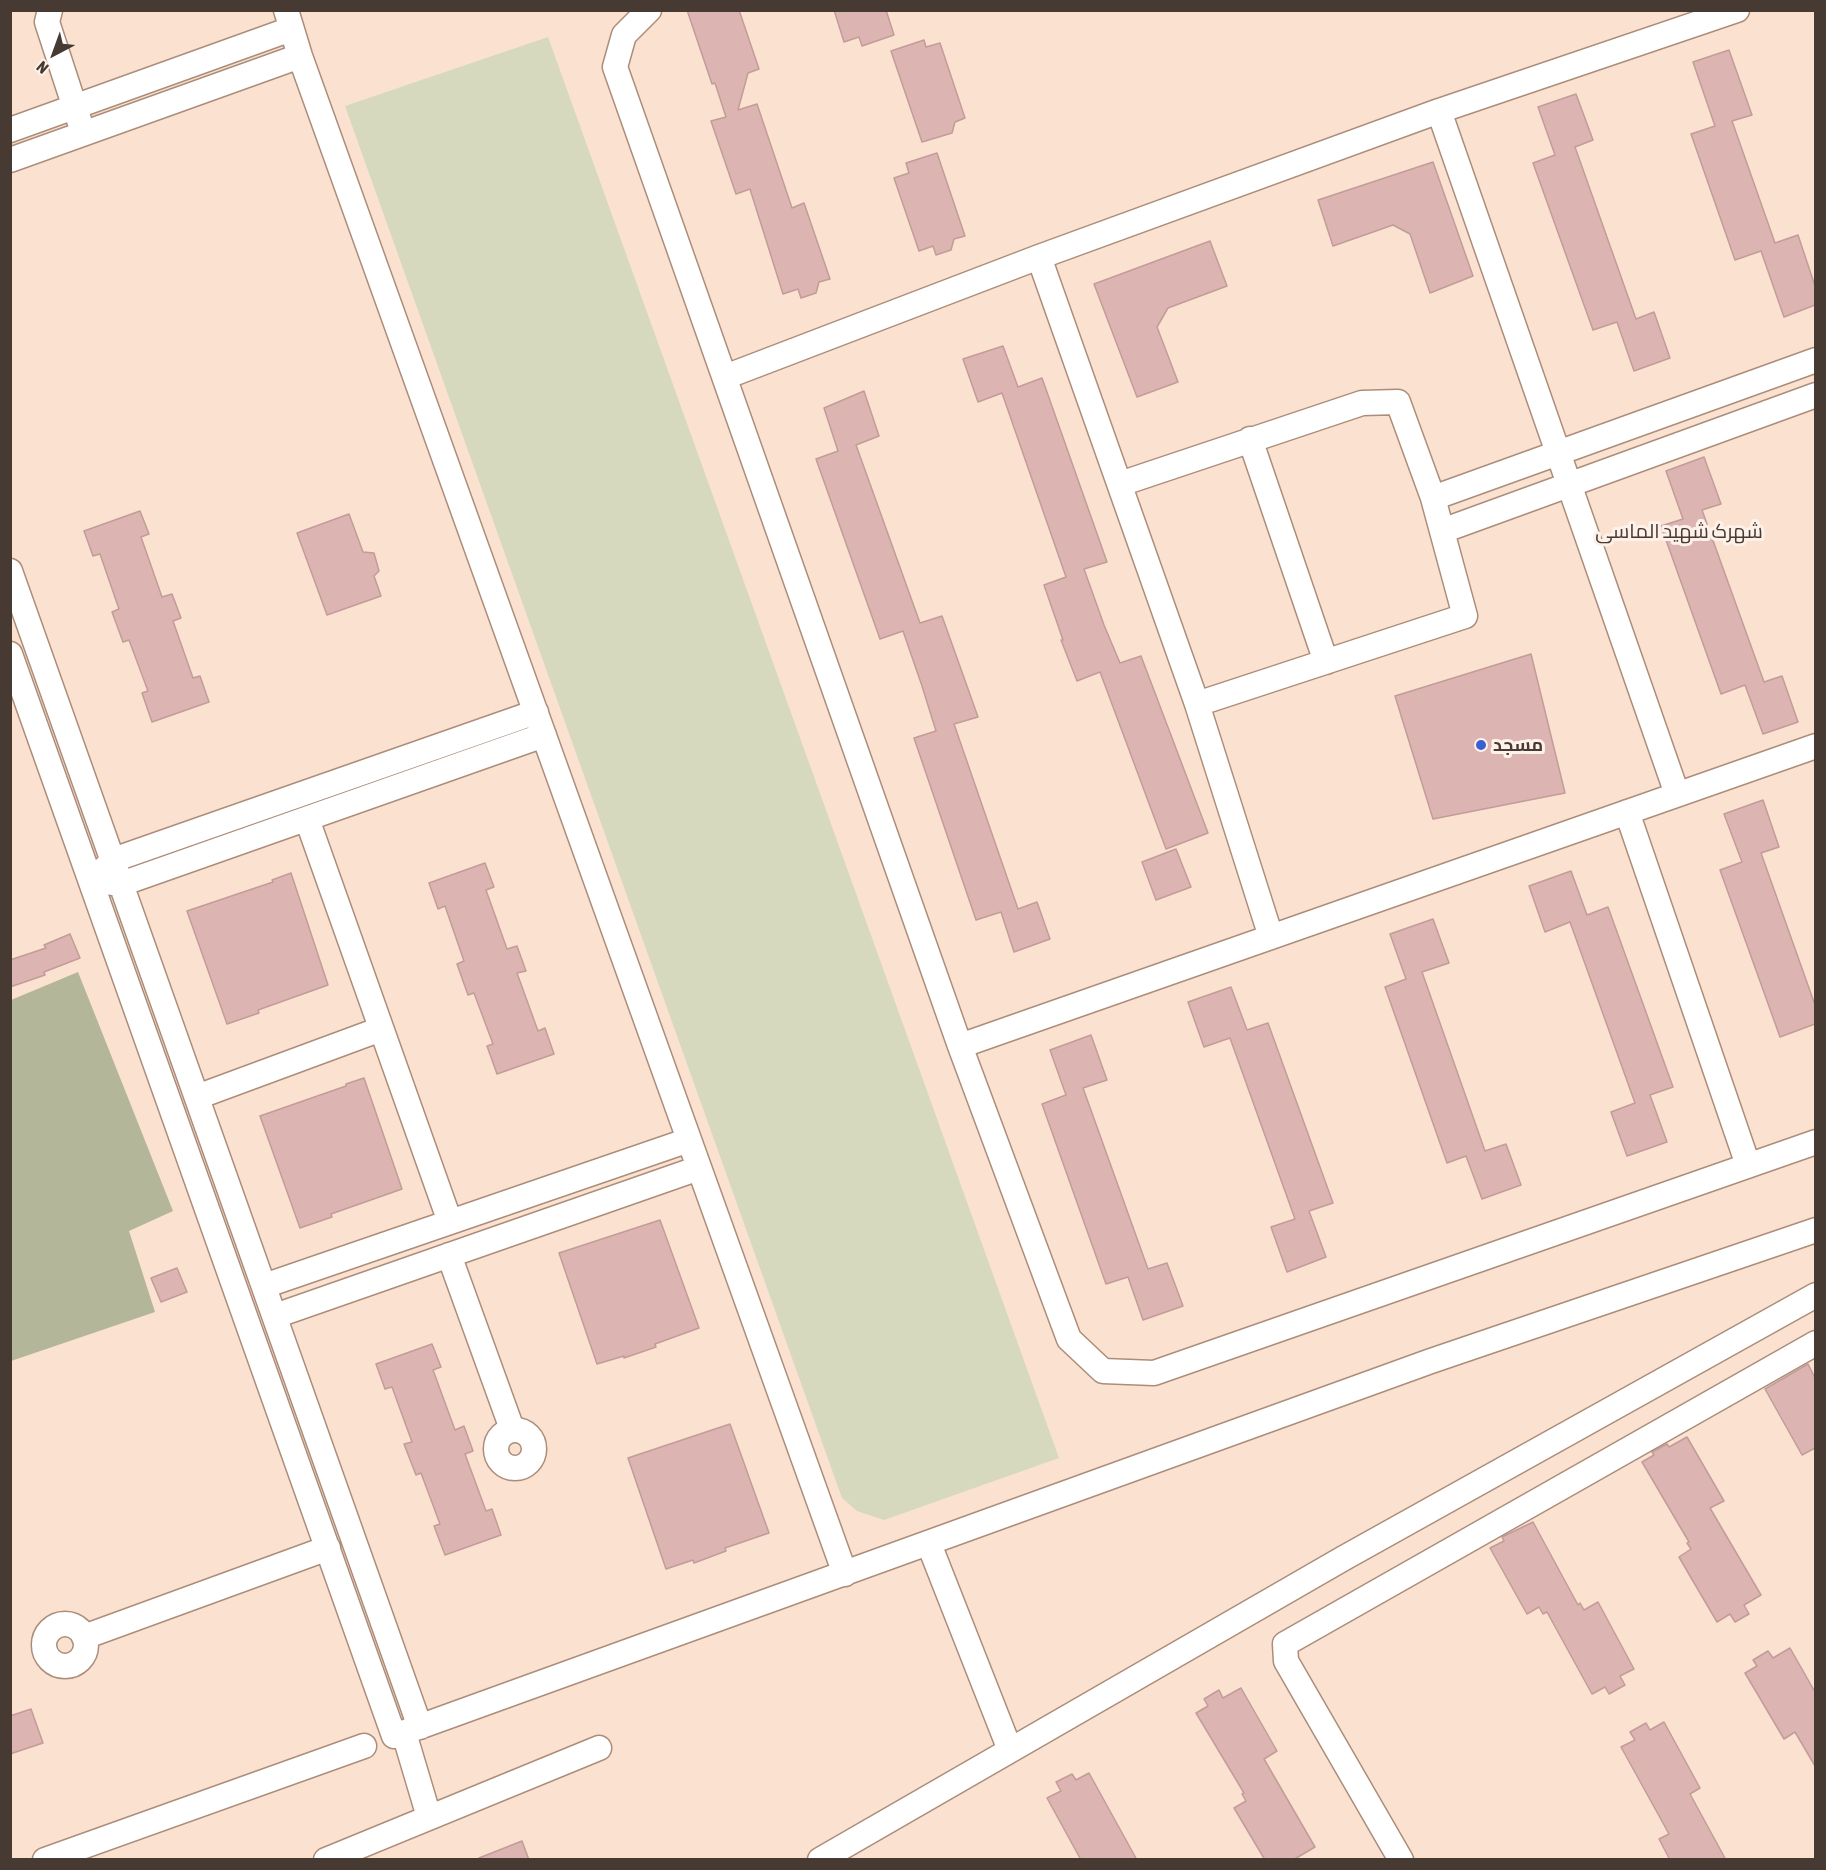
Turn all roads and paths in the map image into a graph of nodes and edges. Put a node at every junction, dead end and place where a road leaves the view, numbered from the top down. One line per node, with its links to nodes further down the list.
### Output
1 (50, 10): 6 (street)
2 (649, 10): 13 (street)
3 (1737, 10): 7 (street)
4 (288, 20): 5 (street); 6 (street)
5 (300, 56): 9 (street); 25 (street)
6 (75, 107): 8 (street); 9 (street)
7 (1439, 111): 11 (street); 16 (street)
8 (10, 130)
9 (84, 133): 10 (street)
10 (10, 160)
11 (1039, 257): 13 (street); 17 (street)
12 (1815, 360): 16 (street)
13 (725, 377): 36 (street)
14 (1815, 395): 18 (street)
15 (1250, 439): 17 (street); 19 (street); 23 (street)
16 (1559, 453): 18 (street); 19 (street)
17 (1120, 484): 24 (street)
18 (1570, 484): 20 (street); 28 (street)
19 (1433, 498): 20 (street)
20 (1442, 531): 23 (street)
21 (10, 571): 31 (street)
22 (10, 654): 32 (street)
23 (1326, 662): 24 (street)
24 (1197, 704): 34 (street)
25 (536, 712): 26 (street); 31 (street)
26 (544, 735): 30 (street); 38 (street)
27 (1815, 746): 28 (street)
28 (1677, 795): 29 (street)
29 (1627, 812): 34 (street); 40 (street)
30 (306, 819): 33 (street); 35 (street)
31 (113, 861): 32 (street); 33 (street)
32 (91, 881): 33 (street); 51 (street)
33 (121, 884): 37 (street)
34 (1271, 937): 36 (street)
35 (381, 1029): 37 (street); 42 (street)
36 (960, 1046): 40 (street)
37 (197, 1097): 45 (street)
38 (689, 1140): 41 (street); 42 (street)
39 (1815, 1142): 40 (street)
40 (1749, 1165)
41 (699, 1168): 44 (street); 52 (street)
42 (450, 1222): 45 (street)
43 (1815, 1230): 50 (street)
44 (448, 1255): 47 (street); 49 (street)
45 (264, 1286): 47 (street)
46 (1815, 1295): 57 (street)
47 (275, 1316): 54 (street)
48 (1815, 1343): 62 (street)
49 (512, 1429)
50 (930, 1544): 52 (street); 57 (street)
51 (328, 1548): 53 (street); 54 (street)
52 (845, 1574): 54 (street)
53 (84, 1637)
54 (406, 1732): 58 (street)
55 (364, 1746): 59 (street)
56 (599, 1748): 58 (street)
57 (1010, 1750): 61 (street)
58 (429, 1817): 60 (street)
59 (45, 1860)
60 (326, 1860)
61 (820, 1860)
62 (1401, 1860)

